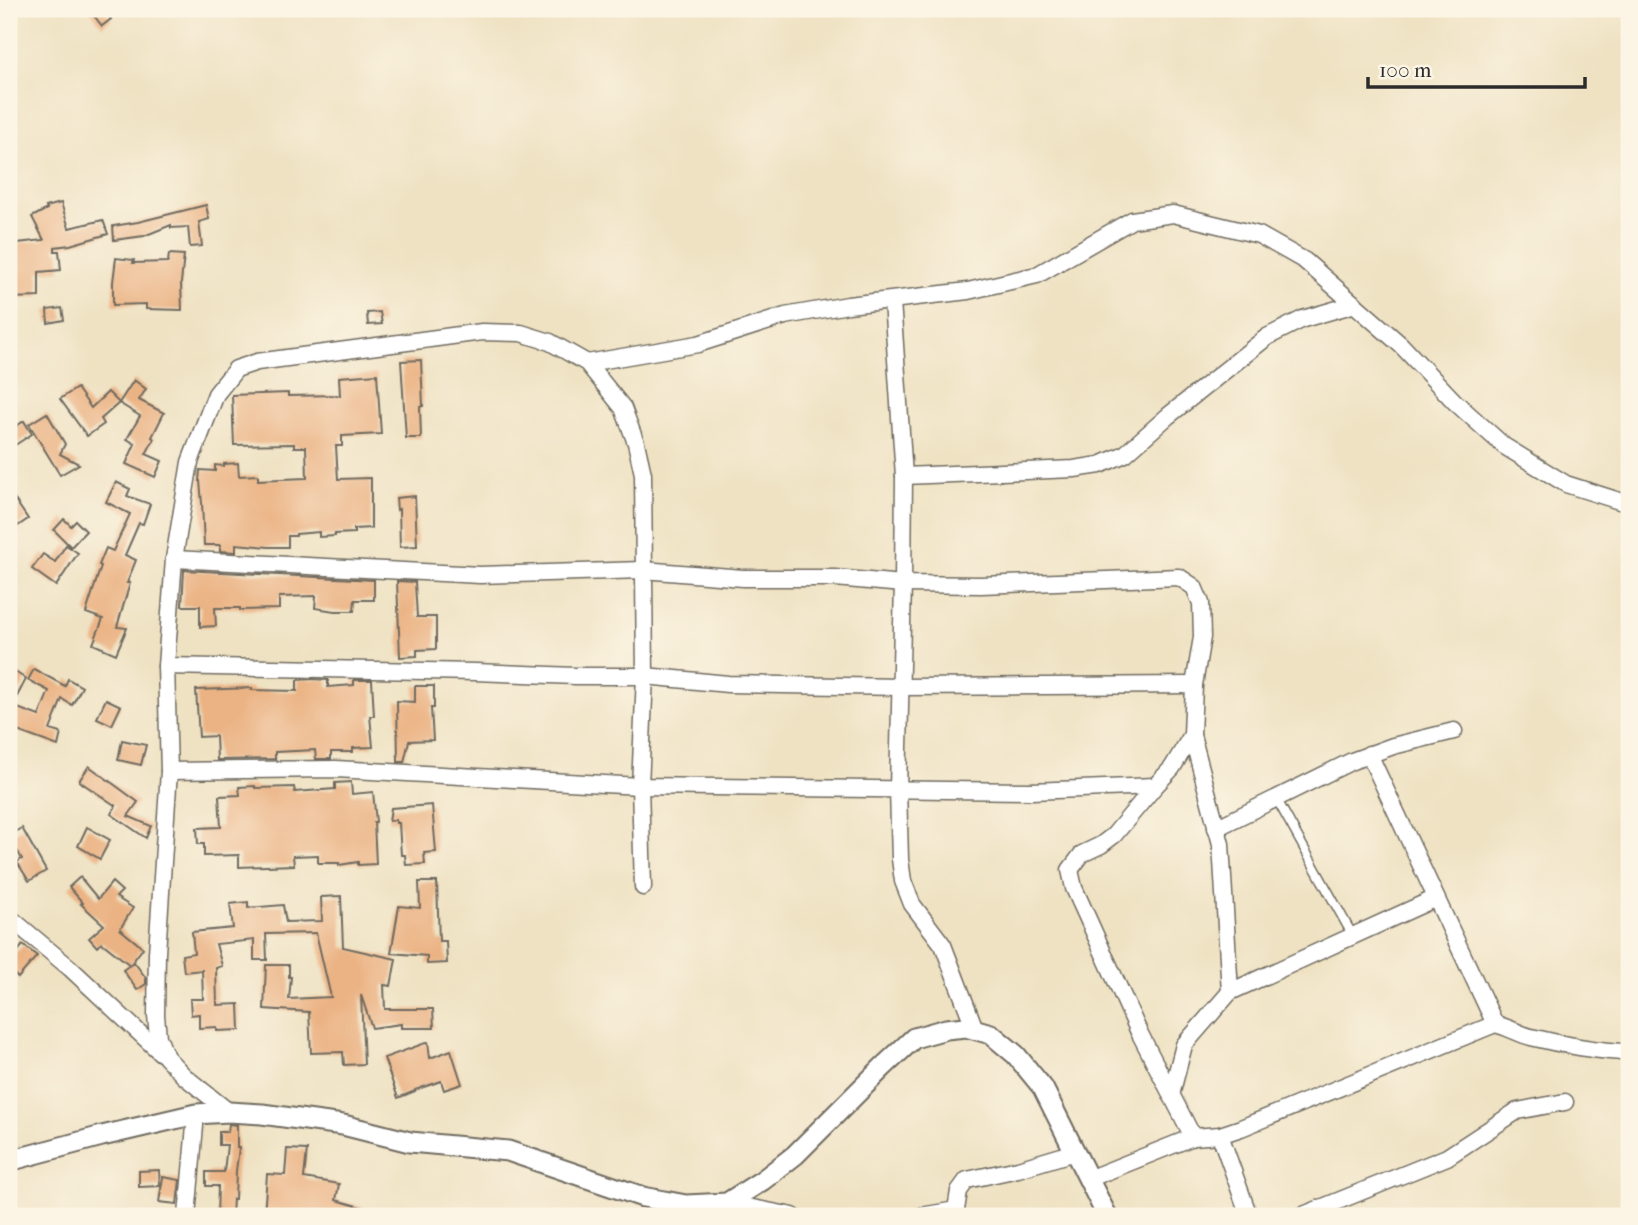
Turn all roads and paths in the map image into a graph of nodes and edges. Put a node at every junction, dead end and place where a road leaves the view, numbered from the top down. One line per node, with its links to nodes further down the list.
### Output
1 (892, 301): 2 (street); 3 (street); 4 (street)
2 (1355, 304): 4 (street); 5 (street)
3 (587, 363): 6 (street); 7 (street)
4 (904, 476): 8 (street)
5 (1629, 504)
6 (174, 559): 7 (street); 9 (street)
7 (643, 570): 8 (street); 10 (street)
8 (903, 584): 11 (street); 12 (street)
9 (166, 666): 10 (street); 16 (street)
10 (645, 676): 12 (street); 17 (street)
11 (1194, 685): 12 (street); 14 (street)
12 (901, 687): 19 (street)
13 (1454, 731): 15 (street)
14 (1192, 735): 18 (street); 21 (street)
15 (1369, 754): 20 (street); 23 (street)
16 (169, 771): 17 (street); 30 (street)
17 (640, 786): 19 (street); 22 (street)
18 (1155, 786): 19 (street); 31 (street)
19 (898, 789): 28 (street)
20 (1276, 798): 21 (street); 25 (lane)
21 (1216, 828): 26 (street)
22 (643, 887)
23 (1436, 898): 25 (street); 27 (street)
24 (9, 918): 30 (street)
25 (1353, 936): 26 (street)
26 (1230, 992): 31 (street)
27 (1495, 1024): 29 (street); 35 (street)
28 (975, 1029): 37 (street); 40 (street)
29 (1629, 1052)
30 (166, 1057): 33 (street)
31 (1171, 1095): 36 (street)
32 (1565, 1102): 47 (street)
33 (229, 1112): 34 (street); 40 (street)
34 (196, 1114): 38 (street); 42 (street)
35 (1220, 1135): 36 (street); 46 (street)
36 (1193, 1137): 39 (street)
37 (1075, 1152): 39 (street); 41 (street)
38 (9, 1161)
39 (1088, 1179): 45 (street)
40 (727, 1203): 43 (street)
41 (955, 1213): 44 (street)
42 (187, 1216)
43 (793, 1216)
44 (921, 1216)
45 (1107, 1216)
46 (1249, 1216)
47 (1301, 1216)

